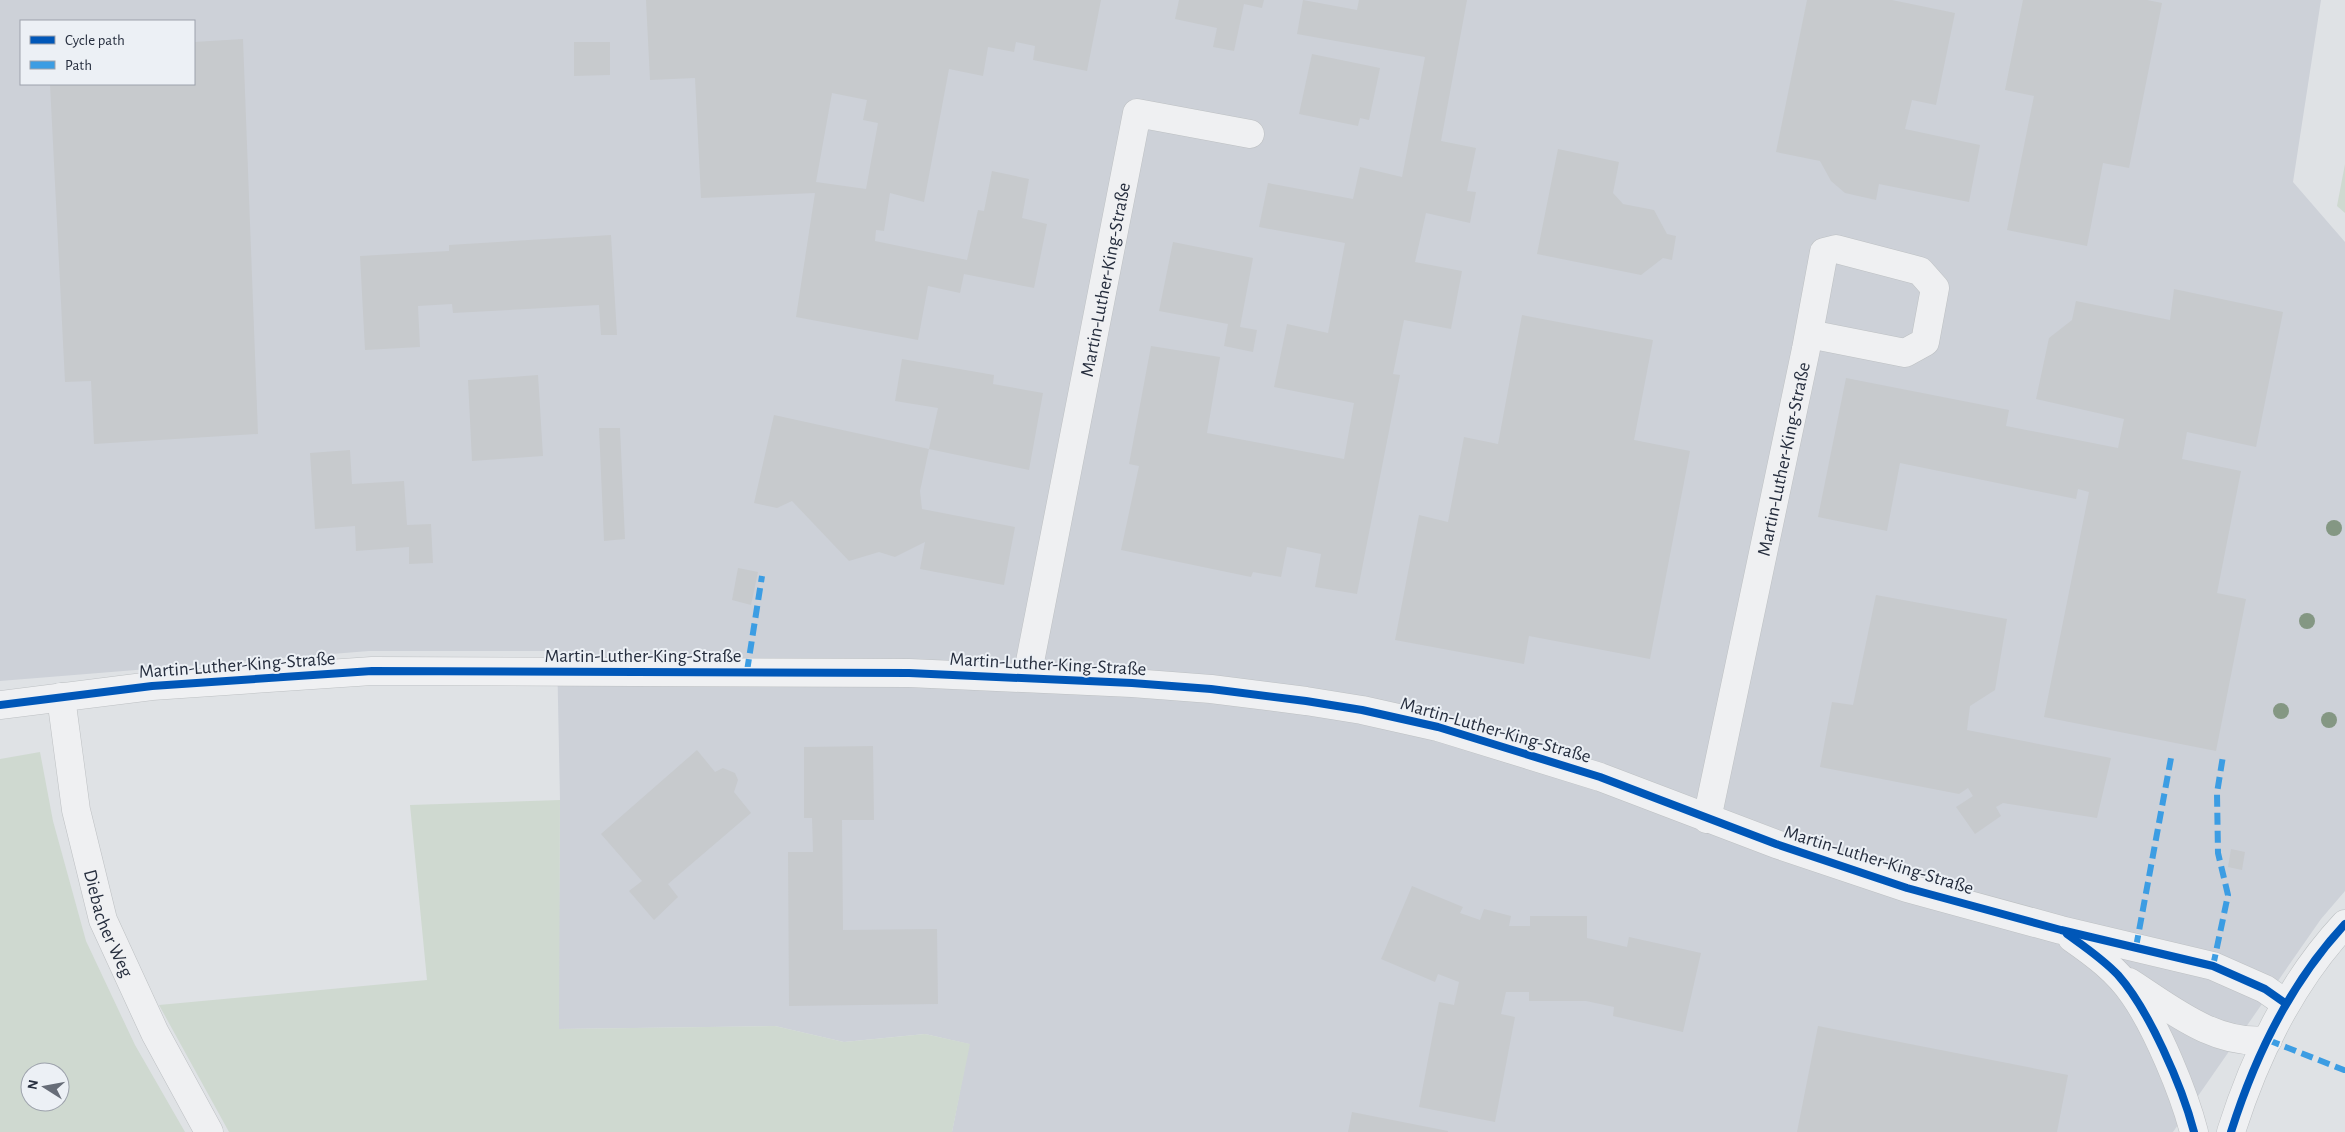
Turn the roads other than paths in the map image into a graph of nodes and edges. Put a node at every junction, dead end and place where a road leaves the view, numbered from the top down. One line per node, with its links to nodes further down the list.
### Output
1 (1250, 134): 3 (street, Martin-Luther-King-Straße)
2 (1809, 334): 2 (street, Martin-Luther-King-Straße); 6 (street, Martin-Luther-King-Straße)
3 (1027, 677): 4 (street, Martin-Luther-King-Straße); 6 (street, Martin-Luther-King-Straße)
4 (61, 697): 5 (street, Martin-Luther-King-Straße); 12 (street, Diebacher Weg)
5 (0, 706)
6 (1707, 819): 8 (street, Martin-Luther-King-Straße)
7 (2345, 924): 10 (street)
8 (2061, 930): 9 (street, Martin-Luther-King-Straße); 10 (street, Martin-Luther-King-Straße)
9 (2117, 974): 11 (street, Martin-Luther-King-Straße); 13 (street, Martin-Luther-King-Straße)
10 (2286, 1003): 11 (street)
11 (2268, 1040): 14 (street)
12 (209, 1132)
13 (2194, 1132)
14 (2230, 1132)

